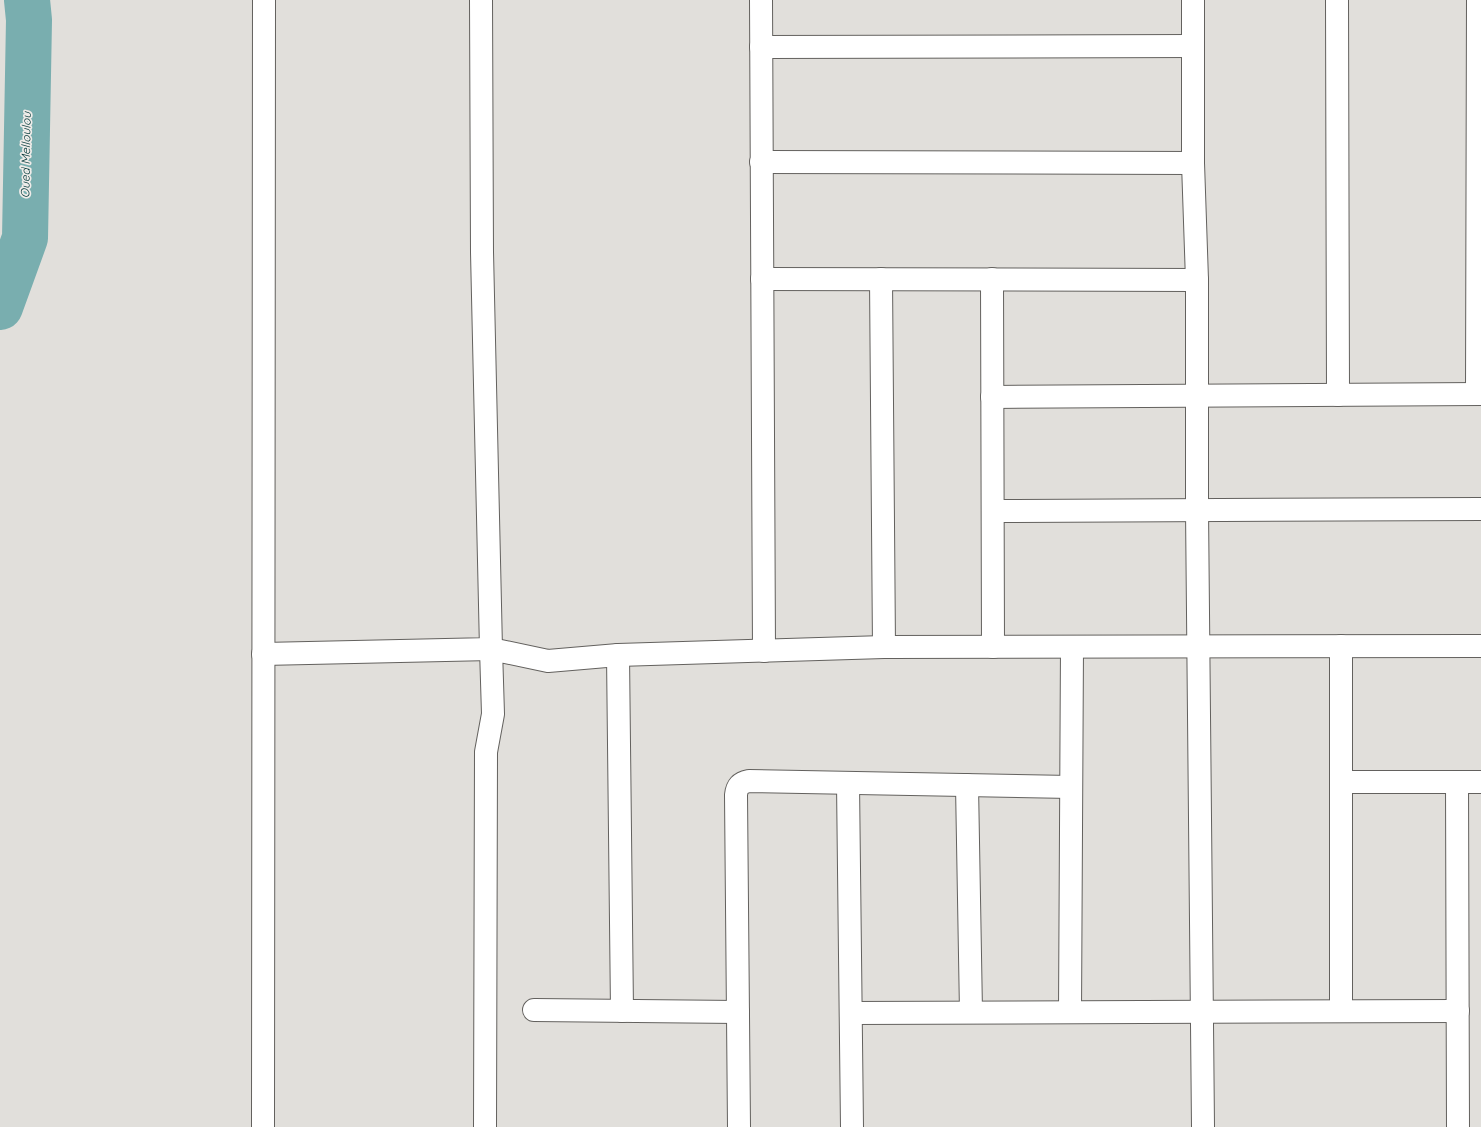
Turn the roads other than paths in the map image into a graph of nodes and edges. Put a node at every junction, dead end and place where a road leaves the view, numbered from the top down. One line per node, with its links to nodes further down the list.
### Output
1 (264, 0): 30 (street)
2 (481, 0): 28 (street)
3 (761, 0): 8 (street)
4 (1193, 0): 7 (street)
5 (1336, 0): 16 (street)
6 (1478, 0): 15 (street)
7 (1193, 46): 8 (street); 10 (street)
8 (761, 47): 9 (street)
9 (762, 162): 10 (street); 11 (street)
10 (1193, 163): 14 (street)
11 (762, 279): 12 (street); 29 (street)
12 (881, 279): 13 (street); 25 (street)
13 (992, 280): 14 (street); 18 (street)
14 (1197, 280): 17 (street)
15 (1479, 394): 16 (street)
16 (1338, 395): 17 (street)
17 (1197, 396): 18 (street); 20 (street)
18 (992, 397): 21 (street)
19 (1481, 509): 20 (street)
20 (1197, 510): 21 (street); 27 (street)
21 (993, 511): 26 (street)
22 (1072, 646): 26 (street); 27 (street); 37 (street)
23 (1341, 646): 24 (street); 27 (street); 32 (street)
24 (1481, 646)
25 (884, 647): 26 (street); 29 (street)
26 (993, 647)
27 (1198, 647): 45 (street)
28 (491, 649): 30 (street); 31 (street); 48 (street)
29 (764, 651): 31 (street)
30 (263, 654): 47 (street)
31 (618, 655): 39 (street)
32 (1341, 782): 33 (street); 40 (street)
33 (1457, 782): 34 (street); 41 (street)
34 (1481, 782)
35 (848, 783): 36 (street); 42 (street); 46 (street)
36 (967, 785): 37 (street); 43 (street)
37 (1071, 787): 44 (street)
38 (534, 1010): 39 (street)
39 (622, 1011): 42 (street)
40 (1341, 1011): 41 (street); 45 (street)
41 (1458, 1011): 52 (street)
42 (738, 1012): 49 (street)
43 (971, 1012): 44 (street); 46 (street)
44 (1070, 1012): 45 (street)
45 (1201, 1012): 51 (street)
46 (851, 1013): 50 (street)
47 (263, 1127)
48 (485, 1127)
49 (739, 1127)
50 (852, 1127)
51 (1203, 1127)
52 (1458, 1127)

